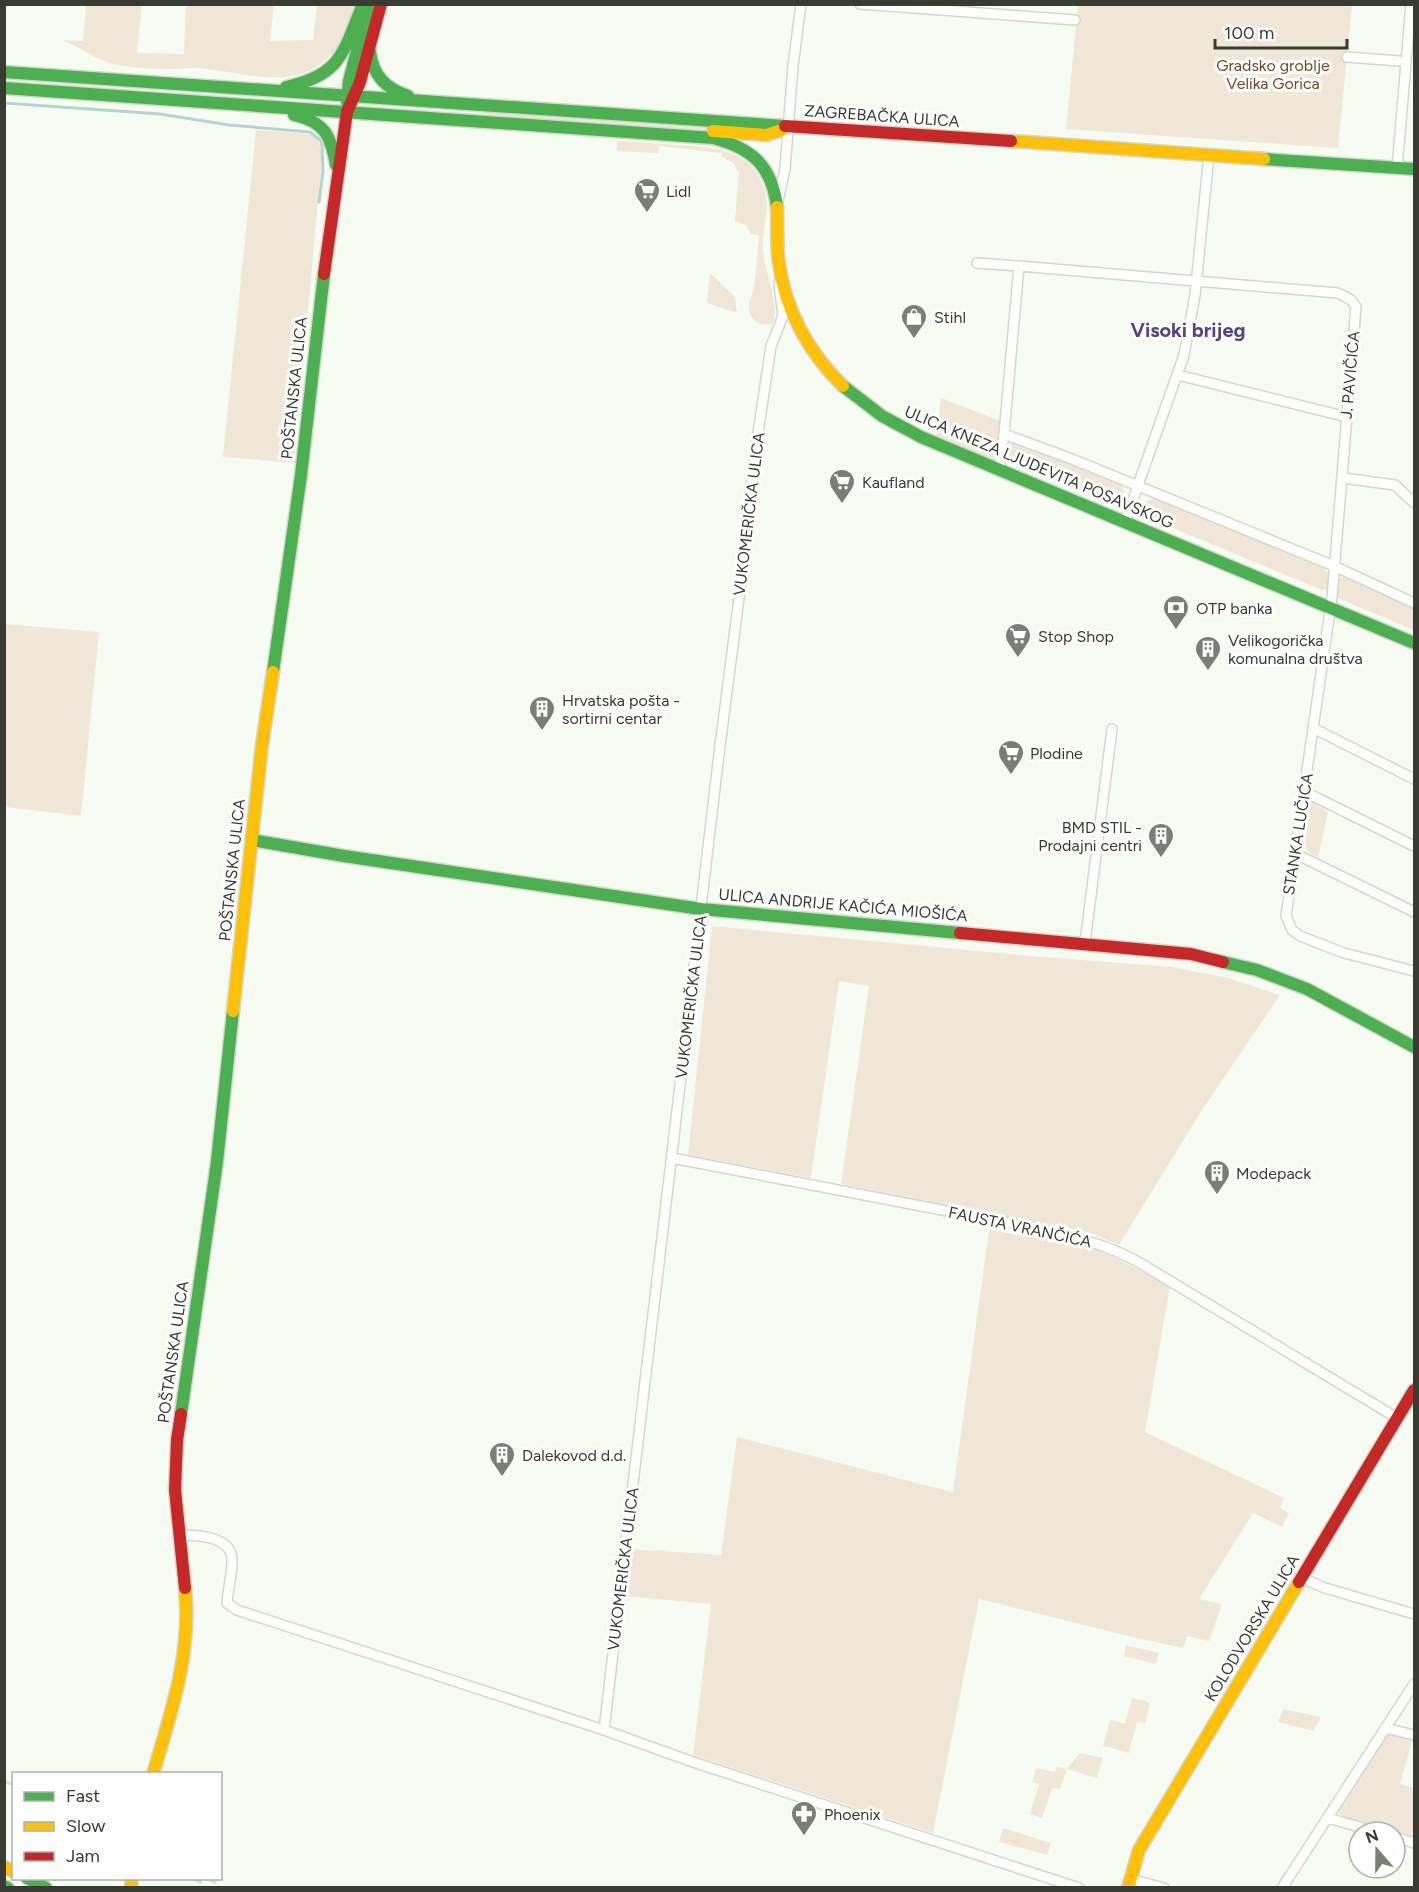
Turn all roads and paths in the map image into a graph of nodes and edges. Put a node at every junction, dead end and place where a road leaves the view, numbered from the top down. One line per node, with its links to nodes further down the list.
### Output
1 (363, 4): 13 (main road)
2 (369, 4): 14 (main road)
3 (381, 4): 8 (main road)
4 (801, 4): 18 (street)
5 (860, 4): 7 (street)
6 (1411, 4): 21 (street)
7 (1075, 20)
8 (370, 44): 14 (main road); 15 (main road)
9 (1347, 57): 10 (street)
10 (1399, 61)
11 (4, 72): 13 (main road)
12 (4, 88): 16 (main road)
13 (262, 90): 14 (main road, ZAGREBAČKA ULICA)
14 (351, 97): 15 (main road, ZAGREBAČKA ULICA); 17 (main road, POŠTANSKA ULICA)
15 (425, 102): 18 (main road, ZAGREBAČKA ULICA)
16 (261, 106): 17 (main road); 23 (main road)
17 (347, 112): 19 (main road); 23 (main road, POŠTANSKA ULICA)
18 (788, 127): 19 (main road); 20 (main road, ZAGREBAČKA ULICA); 24 (street)
19 (664, 134): 24 (main road)
20 (1209, 155): 21 (main road, ZAGREBAČKA ULICA); 28 (street)
21 (1397, 168): 22 (main road, ZAGREBAČKA ULICA)
22 (1414, 169)
23 (337, 180): 45 (main road, POŠTANSKA ULICA)
24 (777, 205): 27 (main road, ULICA KNEZA LJUDEVITA POSAVSKOG)
25 (977, 263): 26 (street, J. PAVIČIĆA)
26 (1019, 266): 28 (street, J. PAVIČIĆA); 31 (street)
27 (779, 267): 32 (main road, ULICA KNEZA LJUDEVITA POSAVSKOG); 48 (street, VUKOMERIČKA ULICA)
28 (1195, 280): 29 (street); 30 (street, J. PAVIČIĆA)
29 (1178, 375): 30 (street); 34 (street)
30 (1347, 417): 33 (street, J. PAVIČIĆA)
31 (1004, 434): 32 (street); 34 (street)
32 (999, 470): 36 (main road, ULICA KNEZA LJUDEVITA POSAVSKOG)
33 (1343, 478): 35 (street); 37 (street, J. PAVIČIĆA)
34 (1138, 487): 36 (street); 37 (street)
35 (1414, 503)
36 (1125, 522): 39 (main road, ULICA KNEZA LJUDEVITA POSAVSKOG)
37 (1334, 566): 38 (street); 39 (street, J. PAVIČIĆA)
38 (1414, 603)
39 (1330, 608): 40 (main road, ULICA KNEZA LJUDEVITA POSAVSKOG); 41 (street, STANKA LUČIĆA)
40 (1414, 644)
41 (1313, 728): 43 (street); 44 (street, STANKA LUČIĆA)
42 (1112, 729): 50 (street)
43 (1414, 779)
44 (1305, 792): 46 (street); 47 (street, STANKA LUČIĆA)
45 (252, 840): 48 (main road, ULICA ANDRIJE KAČIĆA MIOŠIĆA); 56 (main road, POŠTANSKA ULICA)
46 (1414, 846)
47 (1296, 854): 49 (street); 51 (street, STANKA LUČIĆA)
48 (701, 909): 50 (main road, ULICA ANDRIJE KAČIĆA MIOŠIĆA); 53 (street, VUKOMERIČKA ULICA)
49 (1414, 912)
50 (1085, 944): 52 (main road, ULICA ANDRIJE KAČIĆA MIOŠIĆA)
51 (1414, 971)
52 (1414, 1047)
53 (672, 1158): 55 (street, FAUSTA VRANČIĆA); 61 (street, VUKOMERIČKA ULICA)
54 (1414, 1390): 55 (main road, KOLODVORSKA ULICA)
55 (1397, 1418): 57 (main road, KOLODVORSKA ULICA)
56 (179, 1535): 61 (street); 63 (main road, POŠTANSKA ULICA)
57 (1302, 1578): 58 (street); 67 (main road, KOLODVORSKA ULICA)
58 (1414, 1614)
59 (1414, 1684): 60 (street)
60 (1385, 1728): 62 (street); 64 (street)
61 (604, 1730): 69 (street)
62 (1414, 1735)
63 (153, 1772)
64 (1328, 1818): 65 (street); 71 (street)
65 (1347, 1823)
66 (31, 1880): 68 (main road)
67 (1129, 1883): 70 (street)
68 (46, 1887)
69 (1079, 1887)
70 (1164, 1887)
71 (1282, 1887)

